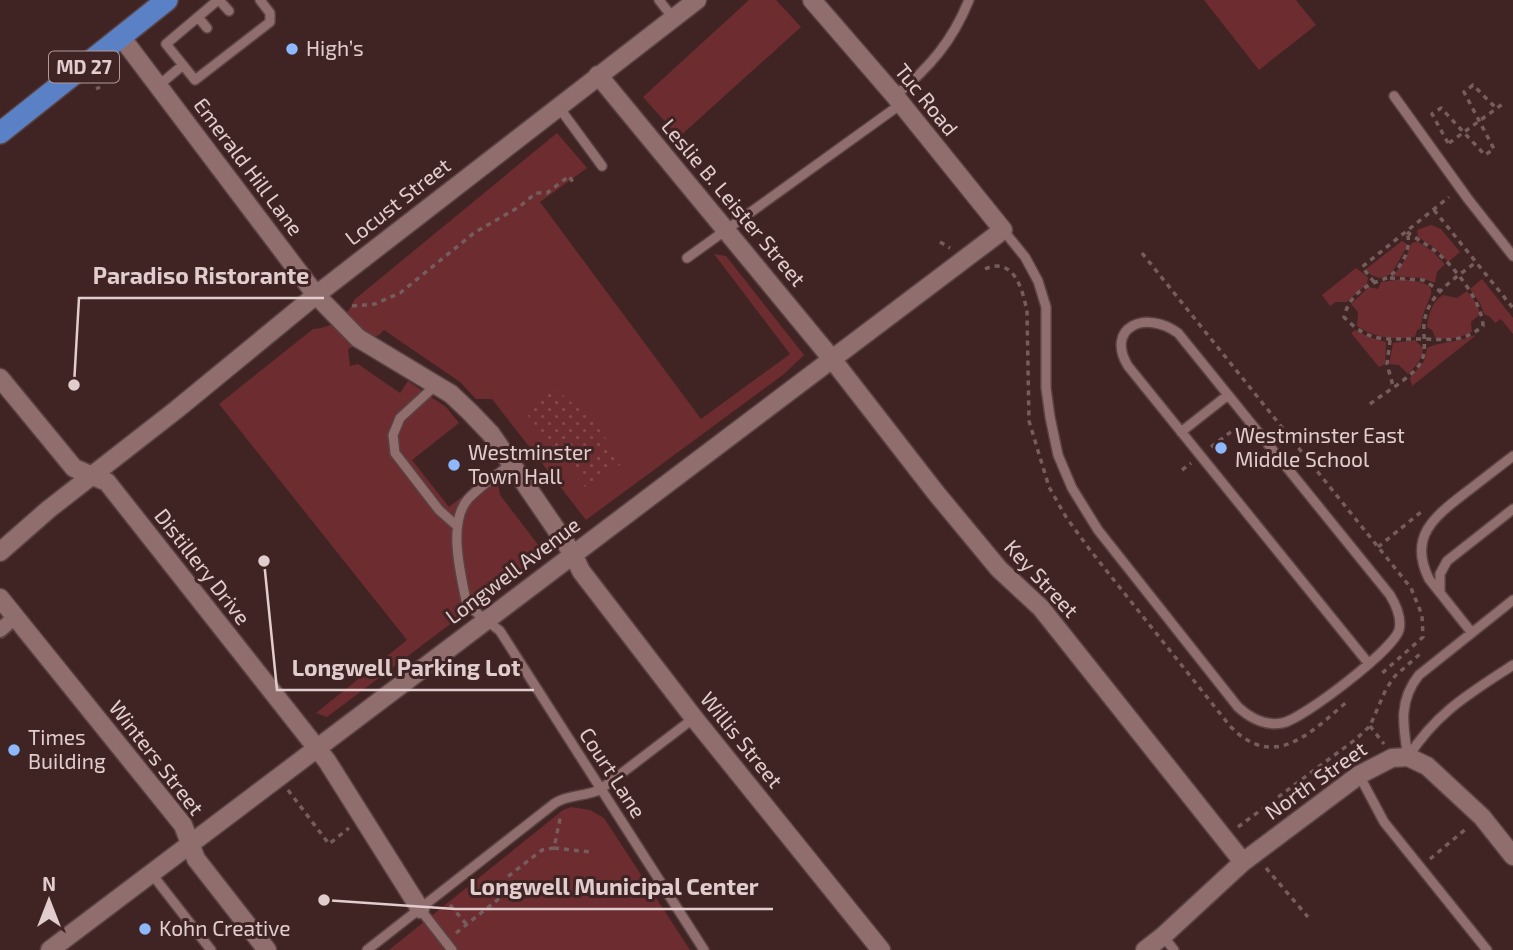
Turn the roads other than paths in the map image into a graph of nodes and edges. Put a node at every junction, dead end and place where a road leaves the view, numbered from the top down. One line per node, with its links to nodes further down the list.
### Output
1 (167, 0): 12 (highway, MD 27)
2 (219, 0): 8 (lane); 9 (lane)
3 (260, 0): 13 (lane)
4 (659, 0): 10 (lane)
5 (697, 0): 10 (street, Locust Street)
6 (812, 0): 17 (street, Tuc Road)
7 (969, 0): 17 (lane)
8 (229, 11)
9 (198, 17): 11 (lane); 13 (lane)
10 (673, 18): 14 (street, Locust Street)
11 (207, 28)
12 (122, 38): 15 (street, Emerald Hill Lane); 19 (highway, MD 27)
13 (183, 65): 15 (lane)
14 (598, 75): 18 (street, Locust Street); 22 (street, Leslie B. Leister Street)
15 (158, 86): 25 (street, Emerald Hill Lane)
16 (1394, 96): 23 (lane)
17 (898, 100): 21 (street, Tuc Road); 22 (lane)
18 (558, 106): 20 (lane); 25 (street, Locust Street)
19 (0, 133)
20 (602, 166)
21 (1003, 230): 26 (street, Longwell Avenue); 45 (lane)
22 (726, 231): 24 (lane); 26 (street, Leslie B. Leister Street)
23 (1513, 256)
24 (687, 258)
25 (316, 295): 28 (street, Emerald Hill Lane); 33 (street, Locust Street)
26 (832, 359): 37 (street, Longwell Avenue); 54 (street, Key Street)
27 (0, 378): 33 (street, Distillery Drive)
28 (436, 385): 32 (street, Emerald Hill Lane); 35 (lane)
29 (1228, 395): 30 (lane); 30 (lane); 45 (lane)
30 (1181, 432): 45 (lane)
31 (1513, 456): 38 (lane)
32 (510, 464): 35 (lane); 37 (street, Emerald Hill Lane)
33 (91, 476): 36 (street, Locust Street); 48 (street, Distillery Drive)
34 (1513, 509): 38 (lane)
35 (457, 526): 42 (lane, Court Lane)
36 (0, 552)
37 (573, 554): 42 (street, Longwell Avenue); 47 (street, Willis Street)
38 (1440, 593): 44 (lane)
39 (0, 598): 41 (street, Winters Street)
40 (1513, 600): 44 (lane)
41 (15, 617): 43 (street); 52 (street, Winters Street)
42 (486, 620): 48 (street, Longwell Avenue); 51 (lane, Court Lane)
43 (0, 630)
44 (1472, 633): 49 (lane)
45 (1369, 664)
46 (1513, 665): 49 (lane)
47 (694, 718): 51 (lane); 64 (street, Willis Street)
48 (316, 748): 52 (street, Longwell Avenue); 56 (street, Distillery Drive)
49 (1408, 757): 50 (street, North Street); 53 (street)
50 (1359, 775): 54 (street, North Street); 66 (lane)
51 (601, 789): 56 (lane); 63 (lane, Court Lane)
52 (190, 843): 55 (street, Longwell Avenue); 60 (street, Winters Street)
53 (1513, 856)
54 (1243, 862): 57 (street, North Street)
55 (151, 873): 58 (street, Longwell Avenue); 59 (lane)
56 (420, 909): 61 (lane); 62 (lane)
57 (1169, 943): 65 (street, North Street)
58 (50, 950)
59 (211, 950)
60 (267, 950)
61 (367, 950)
62 (452, 950)
63 (704, 950)
64 (881, 950)
65 (1145, 950)
66 (1487, 950)

